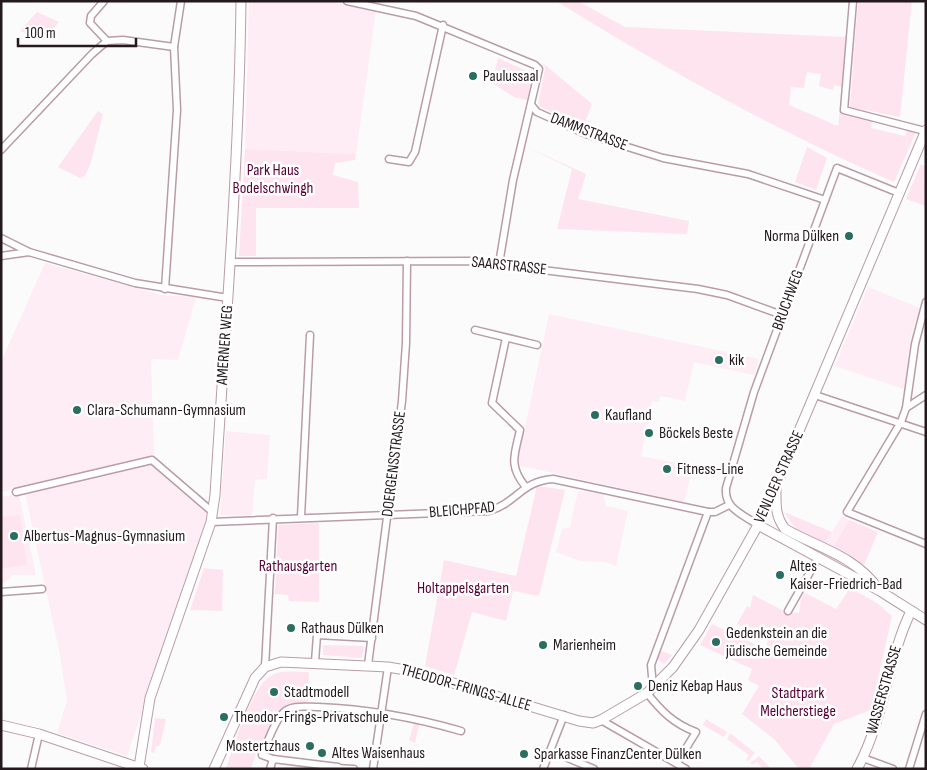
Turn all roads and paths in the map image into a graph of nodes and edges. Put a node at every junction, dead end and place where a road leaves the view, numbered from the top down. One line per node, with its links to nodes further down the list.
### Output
1 (104, 1): 7 (street)
2 (180, 1): 8 (street)
3 (241, 1): 19 (main road, AMERNER WEG)
4 (347, 1): 6 (street, DAMMSTRASSE)
5 (853, 1): 10 (street)
6 (443, 25): 9 (street, DAMMSTRASSE); 12 (street)
7 (107, 41): 8 (street); 11 (street)
8 (174, 47): 21 (street)
9 (532, 106): 14 (street, DAMMSTRASSE); 20 (street)
10 (926, 130): 13 (main road, VENLOER STRASSE)
11 (1, 150)
12 (389, 159)
13 (900, 193): 14 (street, BRUCHWEG); 29 (main road, VENLOER STRASSE)
14 (825, 200): 24 (street, BRUCHWEG)
15 (1, 238): 16 (street)
16 (29, 252): 17 (street); 21 (street)
17 (1, 256)
18 (407, 261): 19 (street, SAARSTRASSE); 20 (street, SAARSTRASSE); 40 (street, DOERGENSSTRASSE)
19 (232, 262): 22 (main road, AMERNER WEG)
20 (499, 264): 24 (street, SAARSTRASSE)
21 (165, 289): 22 (street)
22 (228, 298): 38 (main road, AMERNER WEG)
23 (926, 302): 31 (street)
24 (782, 315): 37 (street, BRUCHWEG)
25 (475, 330): 27 (street)
26 (310, 335): 41 (street)
27 (506, 338): 28 (street); 35 (street)
28 (537, 345)
29 (815, 395): 32 (street); 34 (main road, VENLOER STRASSE)
30 (926, 395): 31 (street)
31 (906, 408): 32 (street)
32 (901, 422): 33 (street); 45 (street)
33 (926, 432)
34 (777, 483): 44 (main road, VENLOER STRASSE); 48 (main road)
35 (525, 486): 39 (street, BLEICHPFAD); 40 (street, BLEICHPFAD)
36 (16, 492): 38 (street)
37 (729, 505): 39 (street); 44 (street)
38 (213, 509): 43 (main road, AMERNER WEG)
39 (708, 512): 58 (street)
40 (387, 514): 41 (street, BLEICHPFAD); 53 (street, DOERGENSSTRASSE)
41 (301, 517): 42 (street, BLEICHPFAD)
42 (273, 518): 43 (street, BLEICHPFAD); 56 (street)
43 (211, 522): 70 (main road, AMERNER WEG)
44 (758, 525): 46 (main road); 58 (main road, VENLOER STRASSE)
45 (926, 544)
46 (818, 558): 48 (main road); 50 (street)
47 (42, 589): 49 (street)
48 (880, 591): 51 (main road)
49 (1, 592)
50 (788, 611)
51 (911, 611): 52 (main road); 67 (main road, WASSERSTRASSE)
52 (926, 620)
53 (372, 638): 54 (street); 55 (street, DOERGENSSTRASSE)
54 (315, 662): 55 (main road, THEODOR-FRINGS-ALLEE); 56 (main road, THEODOR-FRINGS-ALLEE)
55 (368, 665): 57 (main road, THEODOR-FRINGS-ALLEE)
56 (265, 667): 73 (main road)
57 (388, 667): 59 (street); 61 (main road, THEODOR-FRINGS-ALLEE)
58 (650, 690): 62 (main road, VENLOER STRASSE); 69 (street)
59 (383, 712): 64 (street); 68 (street); 76 (street)
60 (926, 714): 82 (street)
61 (564, 715): 62 (main road, THEODOR-FRINGS-ALLEE); 66 (street)
62 (601, 720): 69 (street)
63 (1, 725): 65 (main road)
64 (461, 731)
65 (39, 734): 70 (main road); 72 (street)
66 (551, 751): 77 (street); 78 (street)
67 (863, 758): 80 (main road, WASSERSTRASSE); 81 (street)
68 (273, 759): 71 (street); 74 (street)
69 (677, 763): 79 (street)
70 (140, 768)
71 (336, 768): 75 (street)
72 (31, 769)
73 (214, 769)
74 (270, 769)
75 (354, 769)
76 (373, 769)
77 (543, 769)
78 (594, 769)
79 (686, 769)
80 (857, 769)
81 (893, 769)
82 (909, 769)

